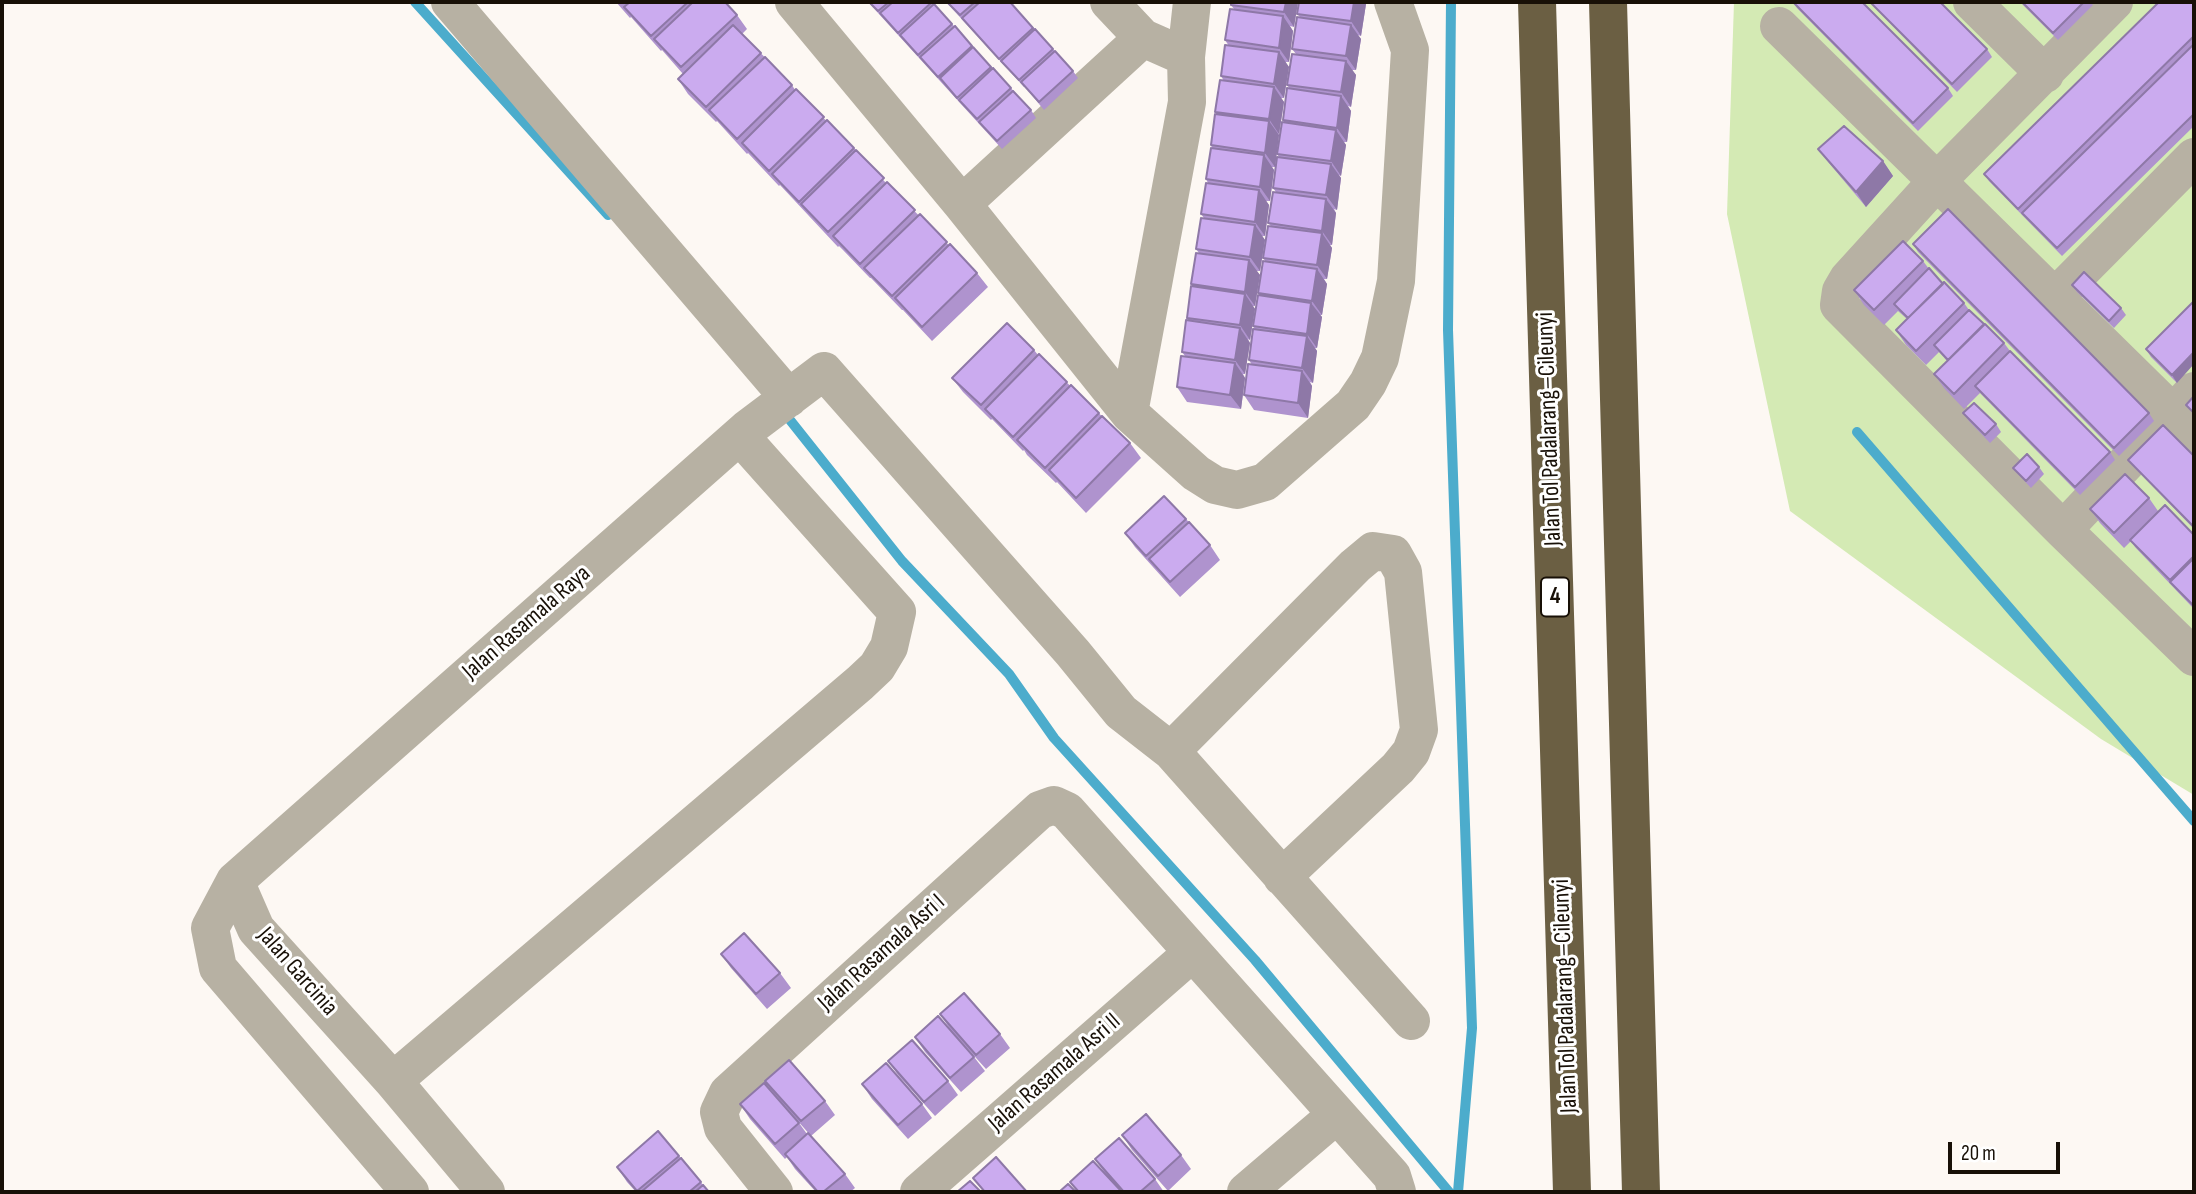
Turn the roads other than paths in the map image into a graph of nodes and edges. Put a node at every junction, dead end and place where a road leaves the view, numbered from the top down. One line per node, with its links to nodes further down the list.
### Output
1 (450, 2): 18 (street)
2 (794, 2): 16 (street)
3 (1109, 2): 11 (street)
4 (1192, 2): 12 (street)
5 (1393, 2): 19 (street)
6 (1537, 2): 37 (highway, Jalan Tol Padalarang–Cileunyi / 4)
7 (1608, 2): 38 (highway)
8 (1972, 2): 13 (street)
9 (2114, 2): 13 (street)
10 (1779, 26): 15 (street)
11 (1143, 38): 12 (street); 16 (street)
12 (1186, 57): 19 (street)
13 (2045, 75): 15 (street)
14 (2194, 157): 17 (street)
15 (1938, 180): 17 (street); 22 (street)
16 (962, 204): 19 (street)
17 (2056, 296): 20 (street)
18 (785, 401): 21 (street, Jalan Rasamala Raya); 24 (street, Jalan Rasamala Raya)
19 (1129, 413)
20 (2187, 413): 22 (street)
21 (743, 433): 26 (street, Jalan Rasamala Raya); 29 (street)
22 (2063, 530): 23 (street)
23 (2194, 657)
24 (1171, 751): 25 (street); 25 (street)
25 (1282, 877): 28 (street)
26 (235, 881): 29 (street, Jalan Garcinia); 32 (street)
27 (1191, 954): 30 (street); 33 (street, Jalan Rasamala Asri I); 34 (street, Jalan Rasamala Asri II)
28 (1411, 1021)
29 (393, 1080): 31 (street, Jalan Garcinia)
30 (1335, 1116): 35 (street); 36 (street)
31 (483, 1191)
32 (410, 1192)
33 (774, 1192)
34 (919, 1192)
35 (1246, 1192)
36 (1397, 1192)
37 (1572, 1192)
38 (1641, 1192)

